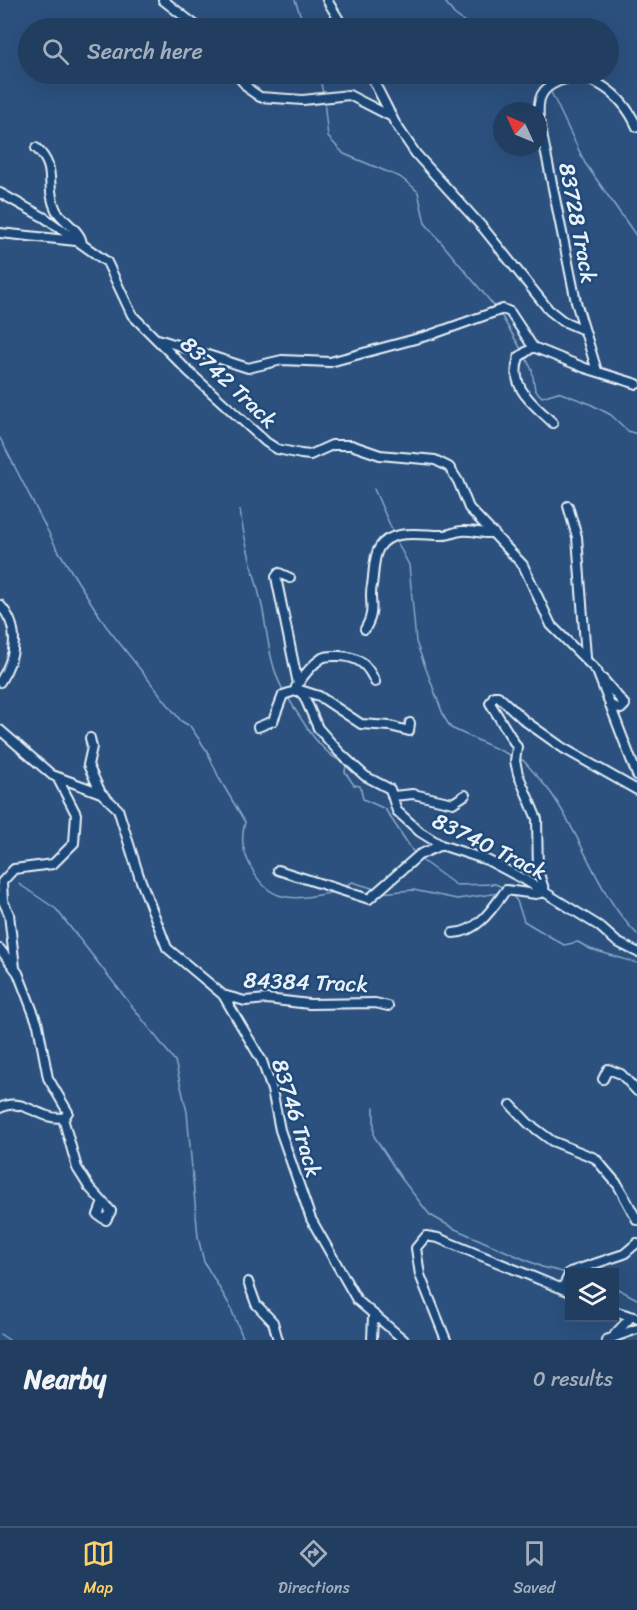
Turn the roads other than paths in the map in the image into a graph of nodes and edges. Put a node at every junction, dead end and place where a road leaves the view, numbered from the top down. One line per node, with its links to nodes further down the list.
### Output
1 (163, 0): 3 (street)
2 (327, 0): 4 (street)
3 (186, 18)
4 (338, 18)
5 (244, 84): 9 (street)
6 (375, 84): 9 (street)
7 (555, 84): 15 (street, 83728 Track)
8 (598, 84): 10 (street, 83728 Track)
9 (393, 117): 15 (street)
10 (637, 127)
11 (36, 148): 14 (street)
12 (0, 193): 14 (street, 83742 Track)
13 (0, 233): 14 (street)
14 (81, 242): 16 (street, 83742 Track)
15 (584, 330): 18 (street, 83728 Track)
16 (157, 339): 17 (street); 22 (street, 83742 Track)
17 (534, 347): 18 (street); 20 (street)
18 (597, 371): 19 (street)
19 (637, 384)
20 (553, 423)
21 (567, 506): 26 (street)
22 (494, 533): 25 (street); 26 (street, 83742 Track)
23 (290, 578): 30 (street, 83740 Track)
24 (0, 605): 28 (street)
25 (365, 629)
26 (586, 657): 27 (street, 83742 Track)
27 (600, 676): 31 (street, 83742 Track); 31 (street)
28 (0, 682)
29 (375, 682): 30 (street)
30 (297, 688): 32 (street); 33 (street); 41 (street, 83740 Track)
31 (610, 705): 36 (street, 83742 Track)
32 (410, 723)
33 (258, 727)
34 (0, 730): 37 (street)
35 (90, 738): 39 (street)
36 (637, 775)
37 (57, 777): 39 (street); 48 (street)
38 (637, 789): 44 (street)
39 (101, 793): 49 (street, 83746 Track)
40 (465, 795): 41 (street)
41 (393, 796): 42 (street, 83740 Track)
42 (441, 845): 43 (street); 44 (street, 83740 Track)
43 (278, 870)
44 (545, 892): 45 (street); 47 (street, 83740 Track)
45 (453, 933)
46 (0, 949): 48 (street)
47 (637, 952)
48 (15, 970): 55 (street)
49 (223, 995): 50 (street, 84384 Track); 63 (street, 83746 Track)
50 (388, 1006)
51 (603, 1078): 52 (street)
52 (637, 1092)
53 (511, 1105): 57 (street)
54 (0, 1108): 55 (street)
55 (63, 1118): 56 (street)
56 (103, 1202)
57 (637, 1220)
58 (637, 1243): 59 (street)
59 (584, 1268)
60 (248, 1282): 67 (street)
61 (565, 1290): 70 (street)
62 (619, 1312): 64 (street)
63 (373, 1316): 68 (street); 69 (street, 83746 Track)
64 (634, 1318): 66 (street)
65 (637, 1329): 66 (street)
66 (610, 1338)
67 (278, 1340)
68 (372, 1340)
69 (404, 1340)
70 (446, 1340)

